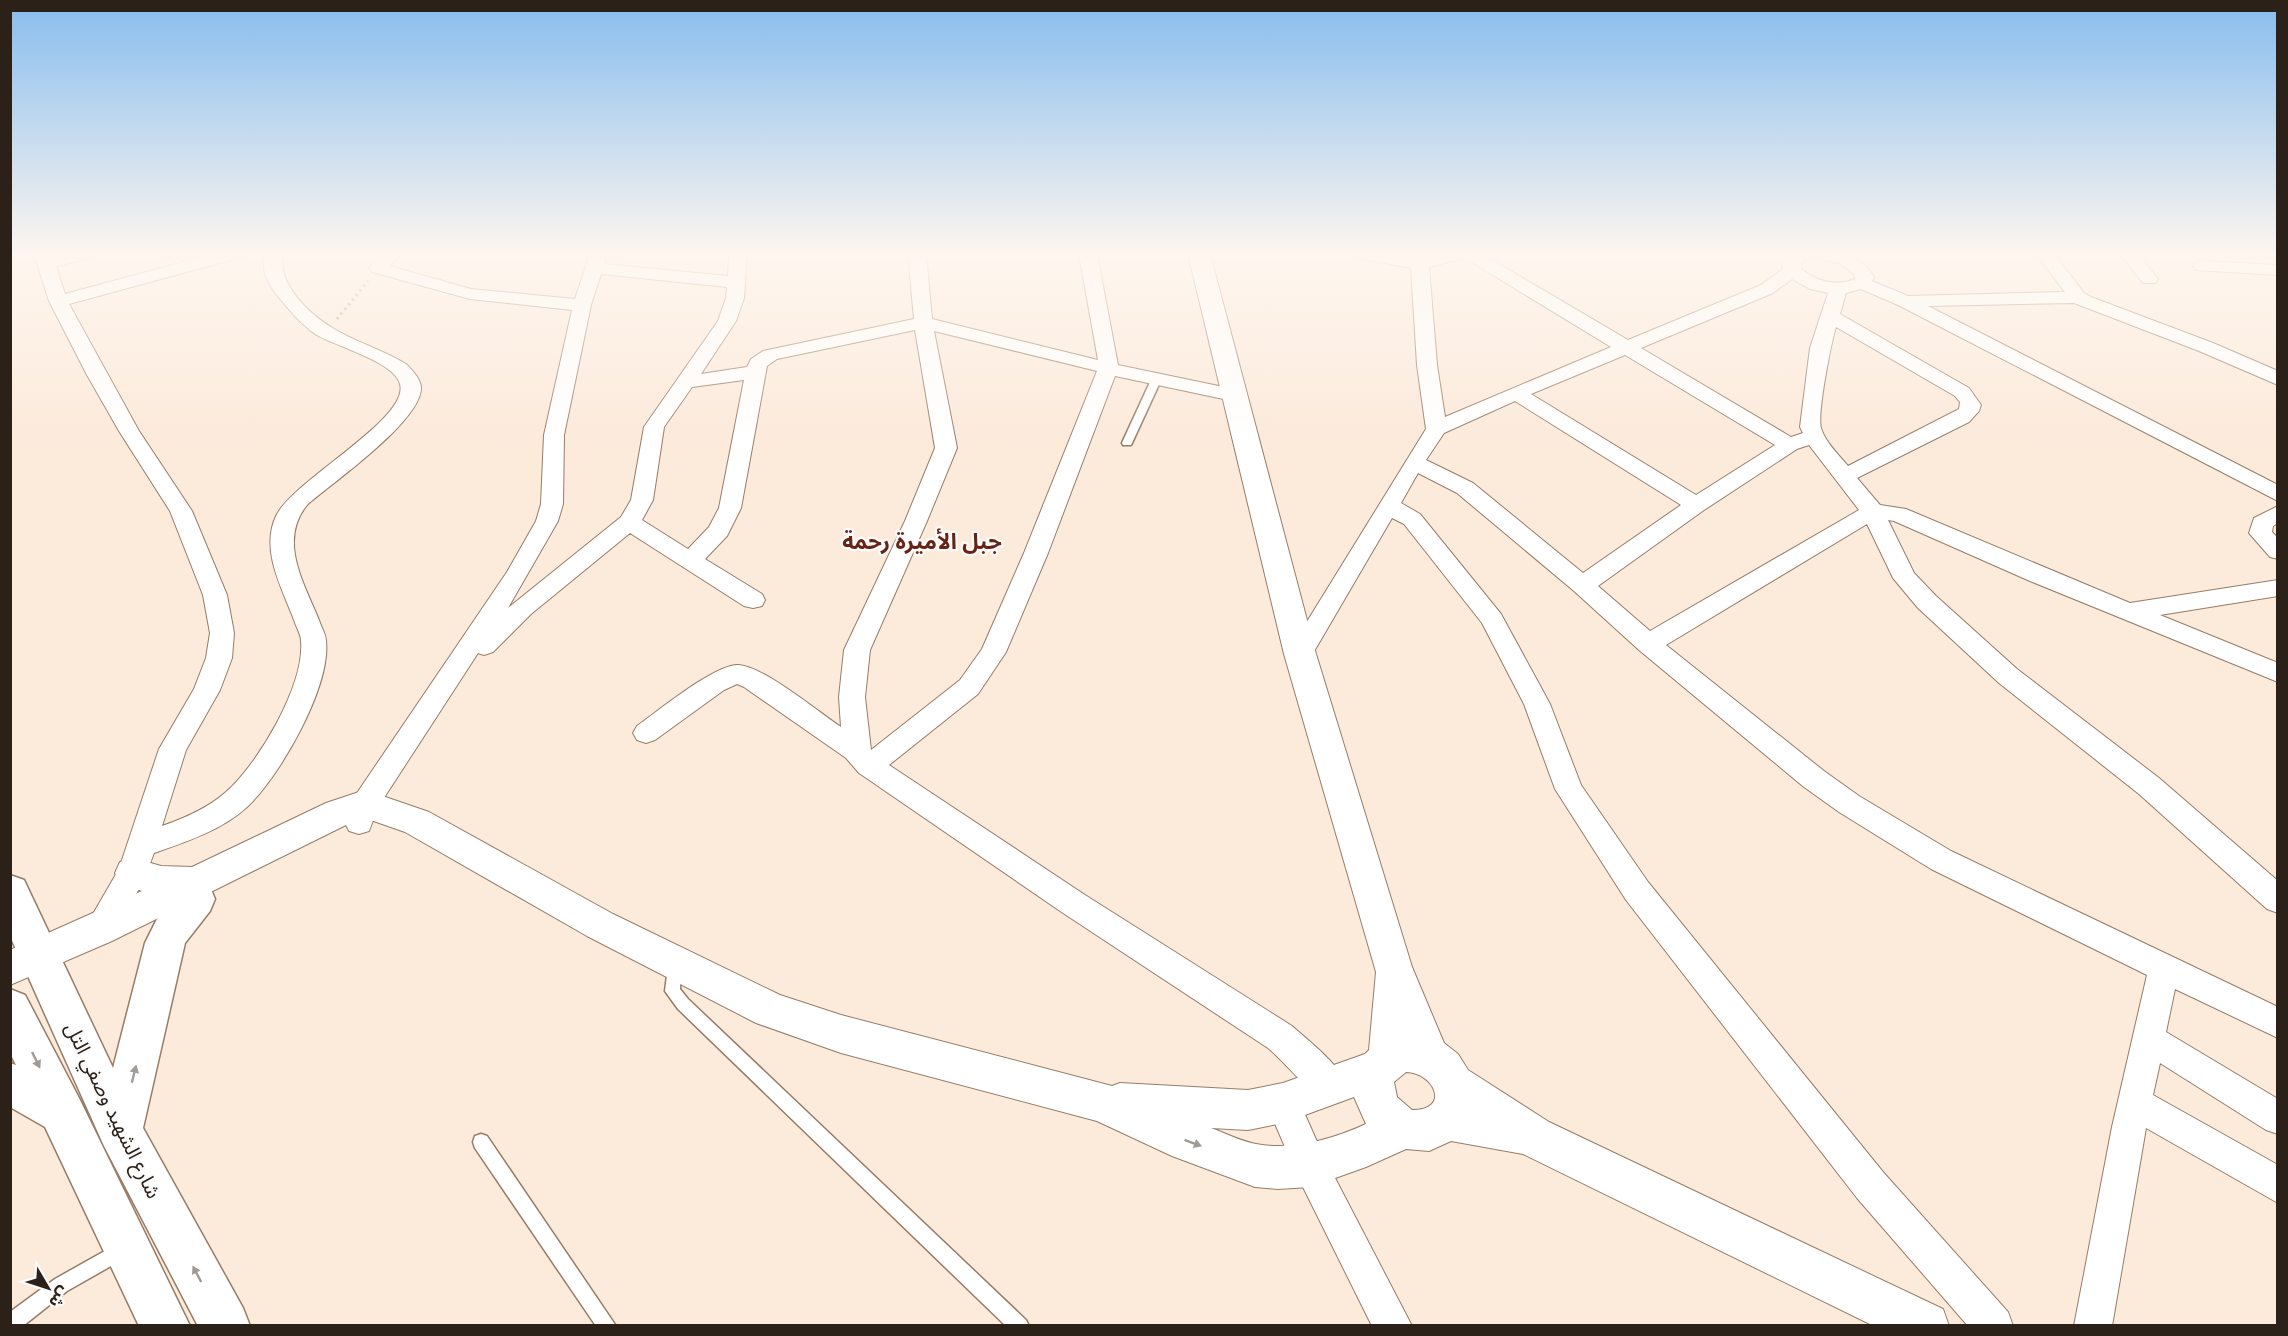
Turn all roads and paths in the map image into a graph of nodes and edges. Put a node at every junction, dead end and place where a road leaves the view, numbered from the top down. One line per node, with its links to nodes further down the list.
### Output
1 (66, 316): 50 (street)
2 (310, 316): 16 (street)
3 (341, 316): 16 (path)
4 (580, 316): 45 (street)
5 (729, 316): 22 (street)
6 (923, 316): 15 (street)
7 (1100, 316): 18 (street)
8 (1214, 316): 24 (street)
9 (1424, 316): 25 (street)
10 (1575, 316): 17 (street)
11 (1701, 316): 17 (street)
12 (1830, 316): 26 (street); 30 (street)
13 (1934, 316): 31 (street)
14 (2128, 316): 20 (street)
15 (924, 323): 18 (street); 19 (street); 48 (street)
16 (322, 330): 50 (street)
17 (1626, 347): 23 (street); 28 (street)
18 (1109, 367): 21 (street); 48 (street)
19 (754, 372): 22 (street); 38 (street)
20 (2277, 379)
21 (1156, 380): 24 (street); 27 (lane)
22 (684, 382): 36 (street)
23 (1516, 393): 25 (street); 32 (street)
24 (1233, 395): 44 (street)
25 (1436, 429): 29 (street)
26 (1813, 435): 28 (street); 30 (street)
27 (1127, 443)
28 (1790, 445): 32 (street)
29 (1414, 462): 33 (street); 39 (street)
30 (1846, 475): 34 (street)
31 (2277, 494)
32 (1696, 505): 39 (street)
33 (1388, 506): 44 (street); 85 (street)
34 (1873, 512): 42 (street); 43 (street); 53 (street)
35 (2277, 513): 37 (street)
36 (628, 522): 38 (street); 45 (street)
37 (2277, 552)
38 (691, 560): 41 (street)
39 (1582, 585): 43 (street)
40 (2277, 588): 42 (street)
41 (753, 600)
42 (2132, 611): 46 (street)
43 (1648, 644): 58 (street)
44 (1300, 654): 57 (street)
45 (456, 664): 49 (street)
46 (2277, 673)
47 (646, 733): 48 (street)
48 (862, 759): 66 (street)
49 (371, 813): 51 (street); 55 (street)
50 (139, 859): 51 (street); 54 (street)
51 (197, 890): 54 (street); 73 (main road, one-way to 51)
52 (10, 891): 56 (main road, شارع الشهيد وصفي التل)
53 (2277, 900)
54 (93, 940): 56 (street)
55 (674, 963): 67 (street); 82 (lane)
56 (33, 965): 59 (street); 73 (main road, شارع الشهيد وصفي التل)
57 (1393, 967): 63 (street); 65 (street)
58 (2164, 968): 61 (street); 62 (street)
59 (10, 991)
60 (10, 1008): 70 (main road, one-way to 70)
61 (2277, 1023)
62 (2149, 1039): 69 (street); 71 (street)
63 (1383, 1064): 65 (street); 66 (street); 72 (street)
64 (10, 1083): 70 (main road)
65 (1444, 1087): 72 (street); 84 (street)
66 (1332, 1088): 68 (street)
67 (1102, 1102): 68 (street); 75 (street, one-way to 75)
68 (1284, 1103): 75 (street)
69 (2135, 1103): 76 (street); 86 (street)
70 (63, 1113): 77 (main road)
71 (2277, 1118)
72 (1404, 1129): 75 (street)
73 (120, 1131): 80 (main road, شارع الشهيد وصفي التل, one-way to 73)
74 (481, 1142): 81 (lane)
75 (1310, 1165): 83 (street)
76 (2277, 1185)
77 (127, 1247): 78 (lane); 79 (main road)
78 (10, 1324)
79 (165, 1326)
80 (225, 1326)
81 (607, 1326)
82 (1020, 1326)
83 (1393, 1326)
84 (1926, 1326)
85 (1994, 1326)
86 (2093, 1326)

